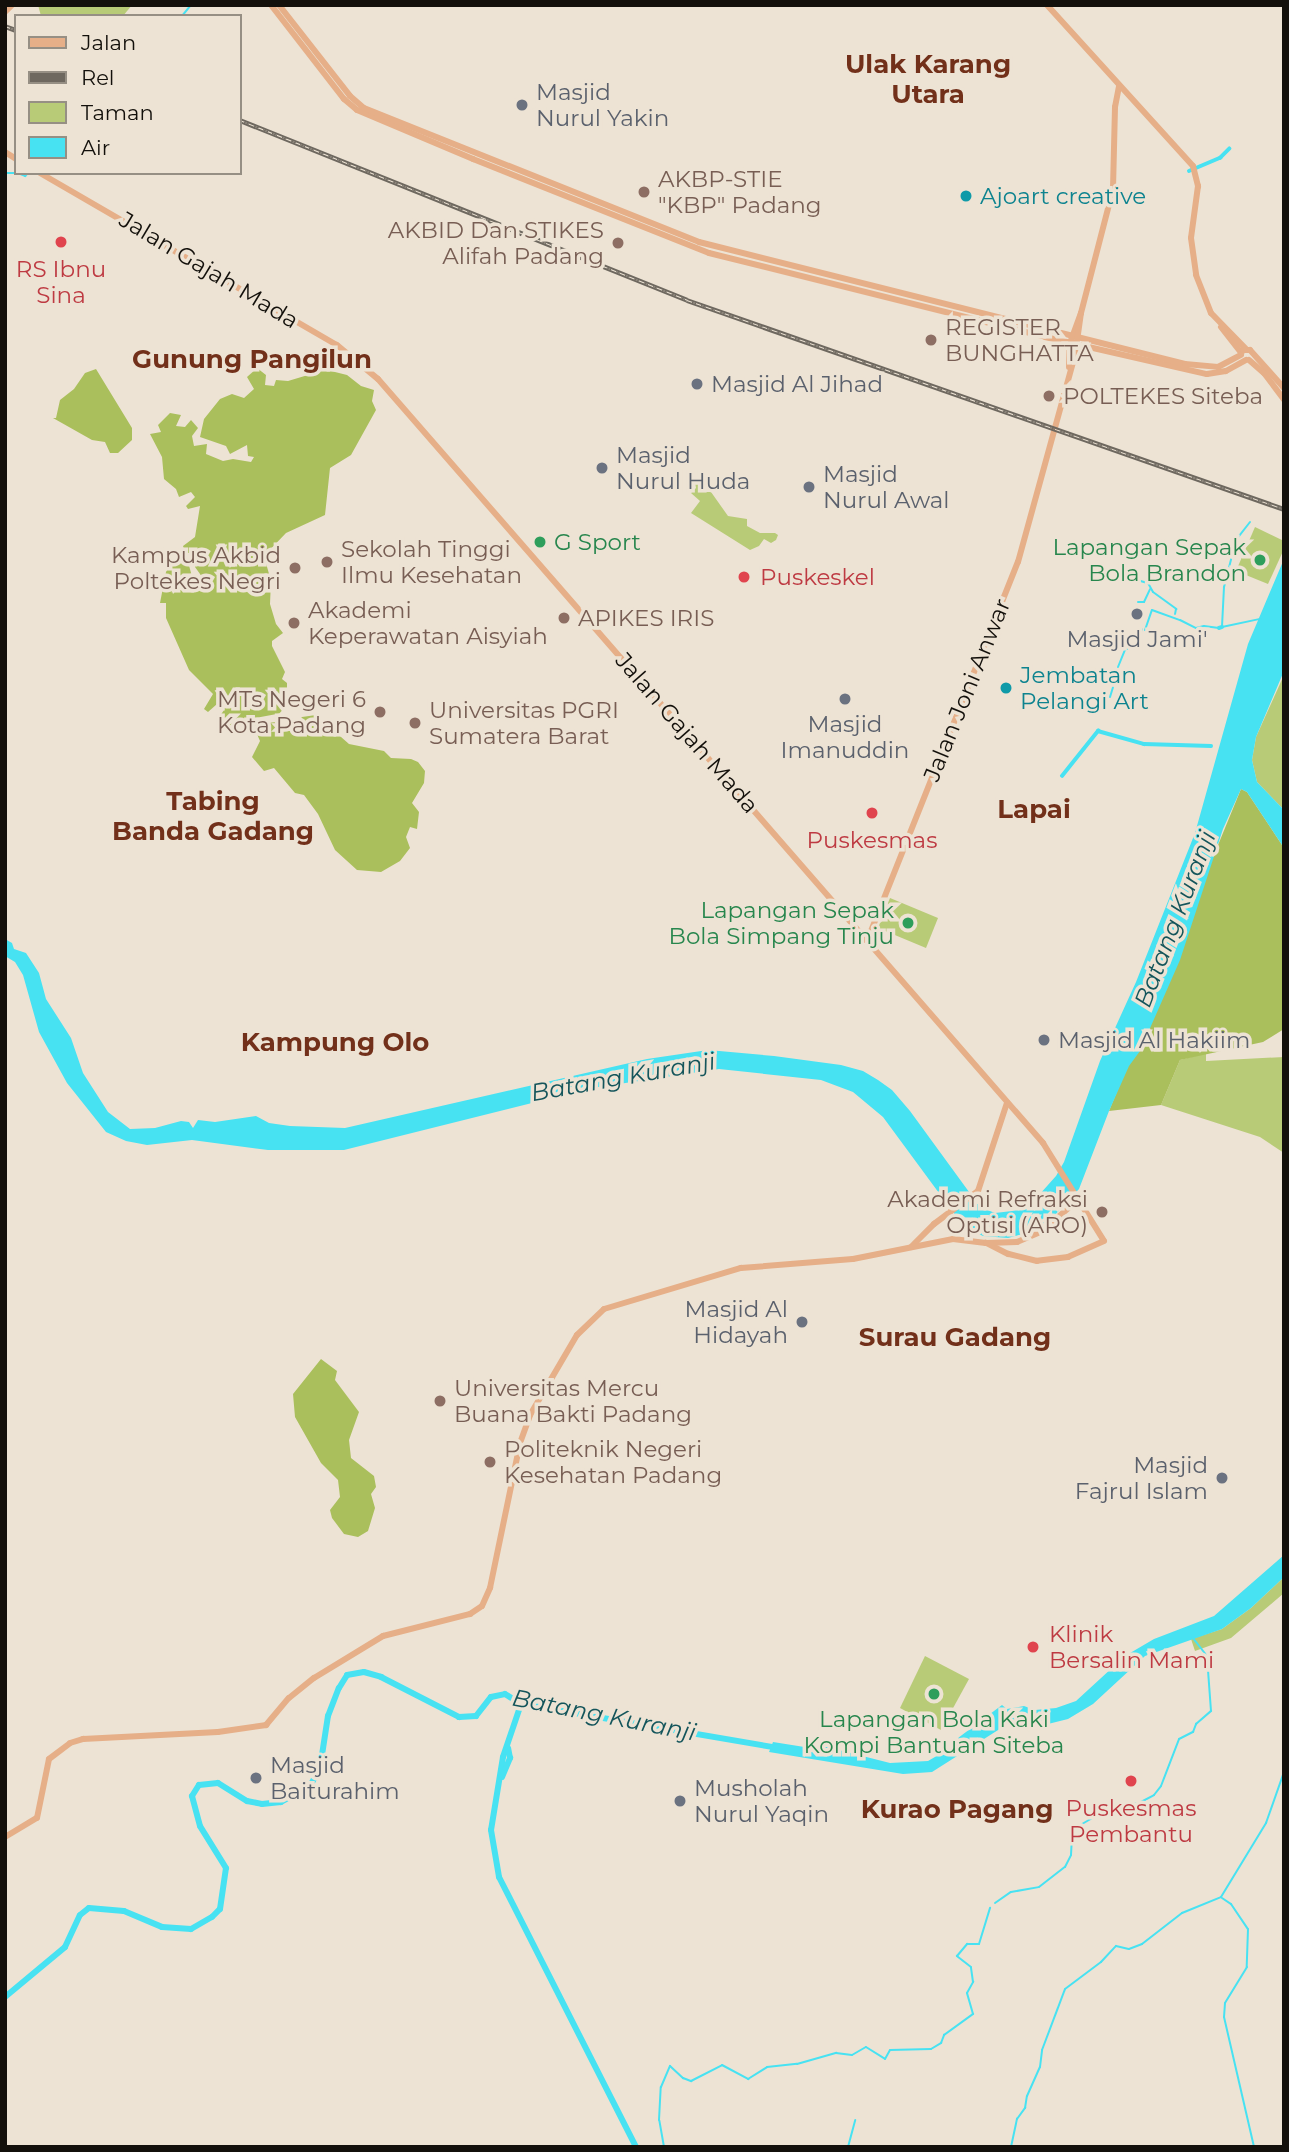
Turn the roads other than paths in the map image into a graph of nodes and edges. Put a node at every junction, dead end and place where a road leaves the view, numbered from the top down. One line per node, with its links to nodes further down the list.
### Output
1 (12, 5): 5 (main road)
2 (271, 5): 6 (main road)
3 (279, 5): 6 (main road)
4 (1046, 5): 7 (main road)
5 (6, 8)
6 (297, 33): 11 (main road)
7 (1119, 86): 8 (main road); 9 (main road, Jalan Joni Anwar)
8 (1129, 95): 9 (main road); 13 (main road)
9 (1115, 107): 12 (main road, Jalan Joni Anwar)
10 (43, 175): 16 (main road, Jalan Gajah Mada)
11 (848, 284): 12 (main road); 12 (main road)
12 (1075, 340): 13 (main road); 16 (main road, Jalan Joni Anwar)
13 (1246, 355): 14 (main road); 15 (main road)
14 (1284, 388)
15 (1284, 400)
16 (867, 941): 17 (main road, Jalan Gajah Mada)
17 (1007, 1103): 18 (main road, Jalan Gajah Mada); 20 (main road)
18 (1079, 1196): 19 (main road); 19 (main road, Jalan Gajah Mada)
19 (1001, 1247): 20 (main road)
20 (910, 1249): 21 (main road)
21 (5, 1837)

